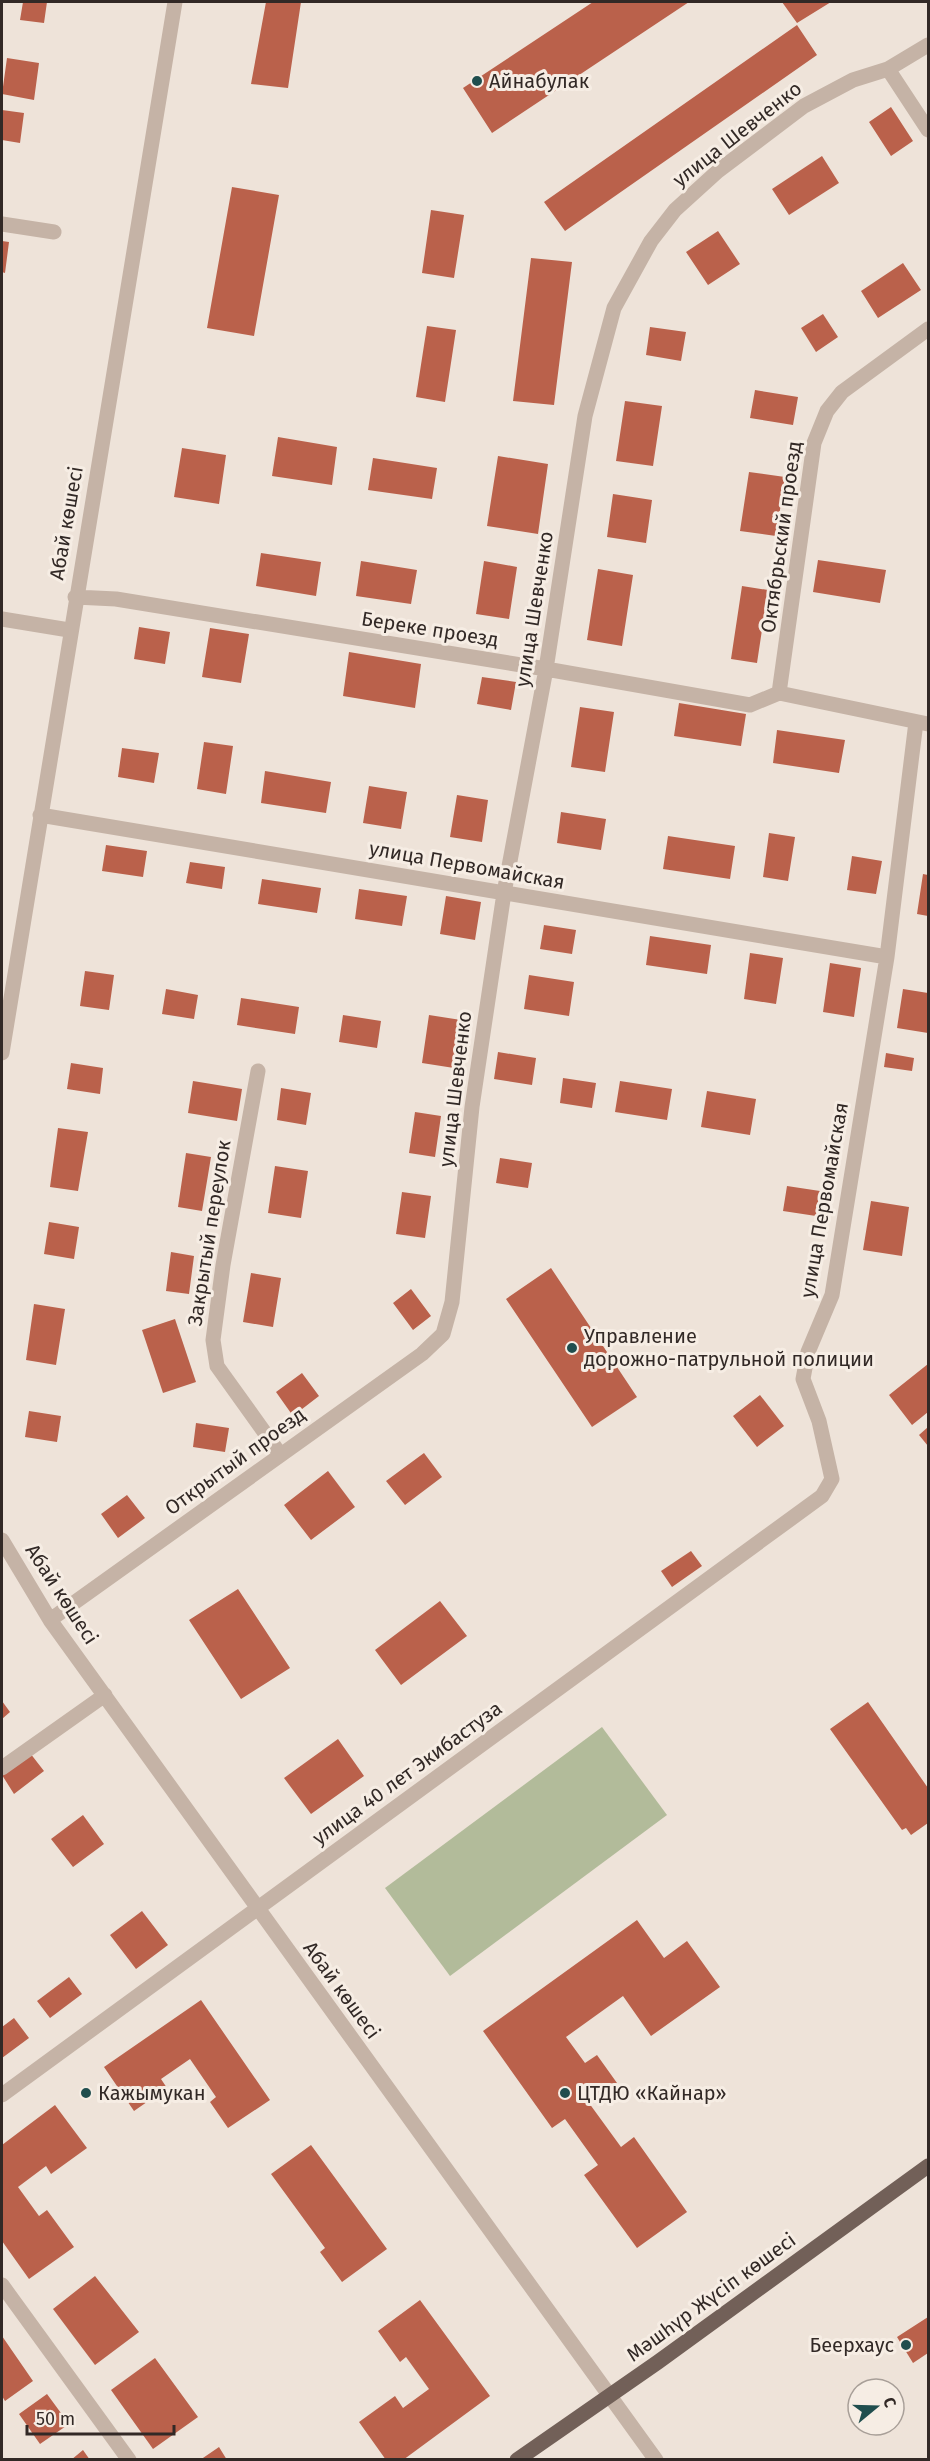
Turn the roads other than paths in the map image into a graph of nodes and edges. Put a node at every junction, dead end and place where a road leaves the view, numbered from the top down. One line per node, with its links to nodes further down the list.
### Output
1 (175, 2): 8 (street, Абай көшесі)
2 (928, 45): 3 (street, улица Шевченко)
3 (888, 69): 4 (street); 11 (street, улица Шевченко)
4 (928, 130)
5 (2, 224): 6 (street)
6 (54, 232)
7 (928, 329): 12 (street, Октябрьский проезд)
8 (75, 597): 10 (street, Абай көшесі); 11 (street, Береке проезд)
9 (2, 619): 10 (street)
10 (69, 630): 14 (street, Абай көшесі)
11 (546, 669): 12 (street, Береке проезд); 15 (street, улица Шевченко)
12 (779, 693): 13 (street)
13 (922, 723): 16 (street, улица Первомайская)
14 (40, 815): 15 (street, улица Первомайская); 17 (street, Абай көшесі)
15 (504, 892): 16 (street, улица Первомайская); 20 (street, улица Шевченко)
16 (887, 957): 22 (street, улица Первомайская)
17 (5, 995): 18 (street, Абай көшесі)
18 (2, 1053)
19 (258, 1071): 21 (street, Закрытый переулок)
20 (442, 1334): 21 (street, Открытый проезд)
21 (280, 1454): 24 (street, Открытый проезд)
22 (832, 1479): 27 (street, улица 40 лет Экибастуза)
23 (2, 1540): 24 (street, Абай көшесі)
24 (50, 1620): 25 (street, Абай көшесі)
25 (105, 1695): 26 (street); 27 (street, Абай көшесі)
26 (2, 1768)
27 (257, 1909): 28 (street, улица 40 лет Экибастуза); 31 (street, Абай көшесі)
28 (2, 2095)
29 (928, 2166): 31 (main road, Мәшһүр Жүсіп көшесі)
30 (2, 2285): 32 (street)
31 (610, 2396): 33 (main road, Мәшһүр Жүсіп көшесі); 34 (street, Абай көшесі)
32 (129, 2460)
33 (517, 2460)
34 (656, 2460)

